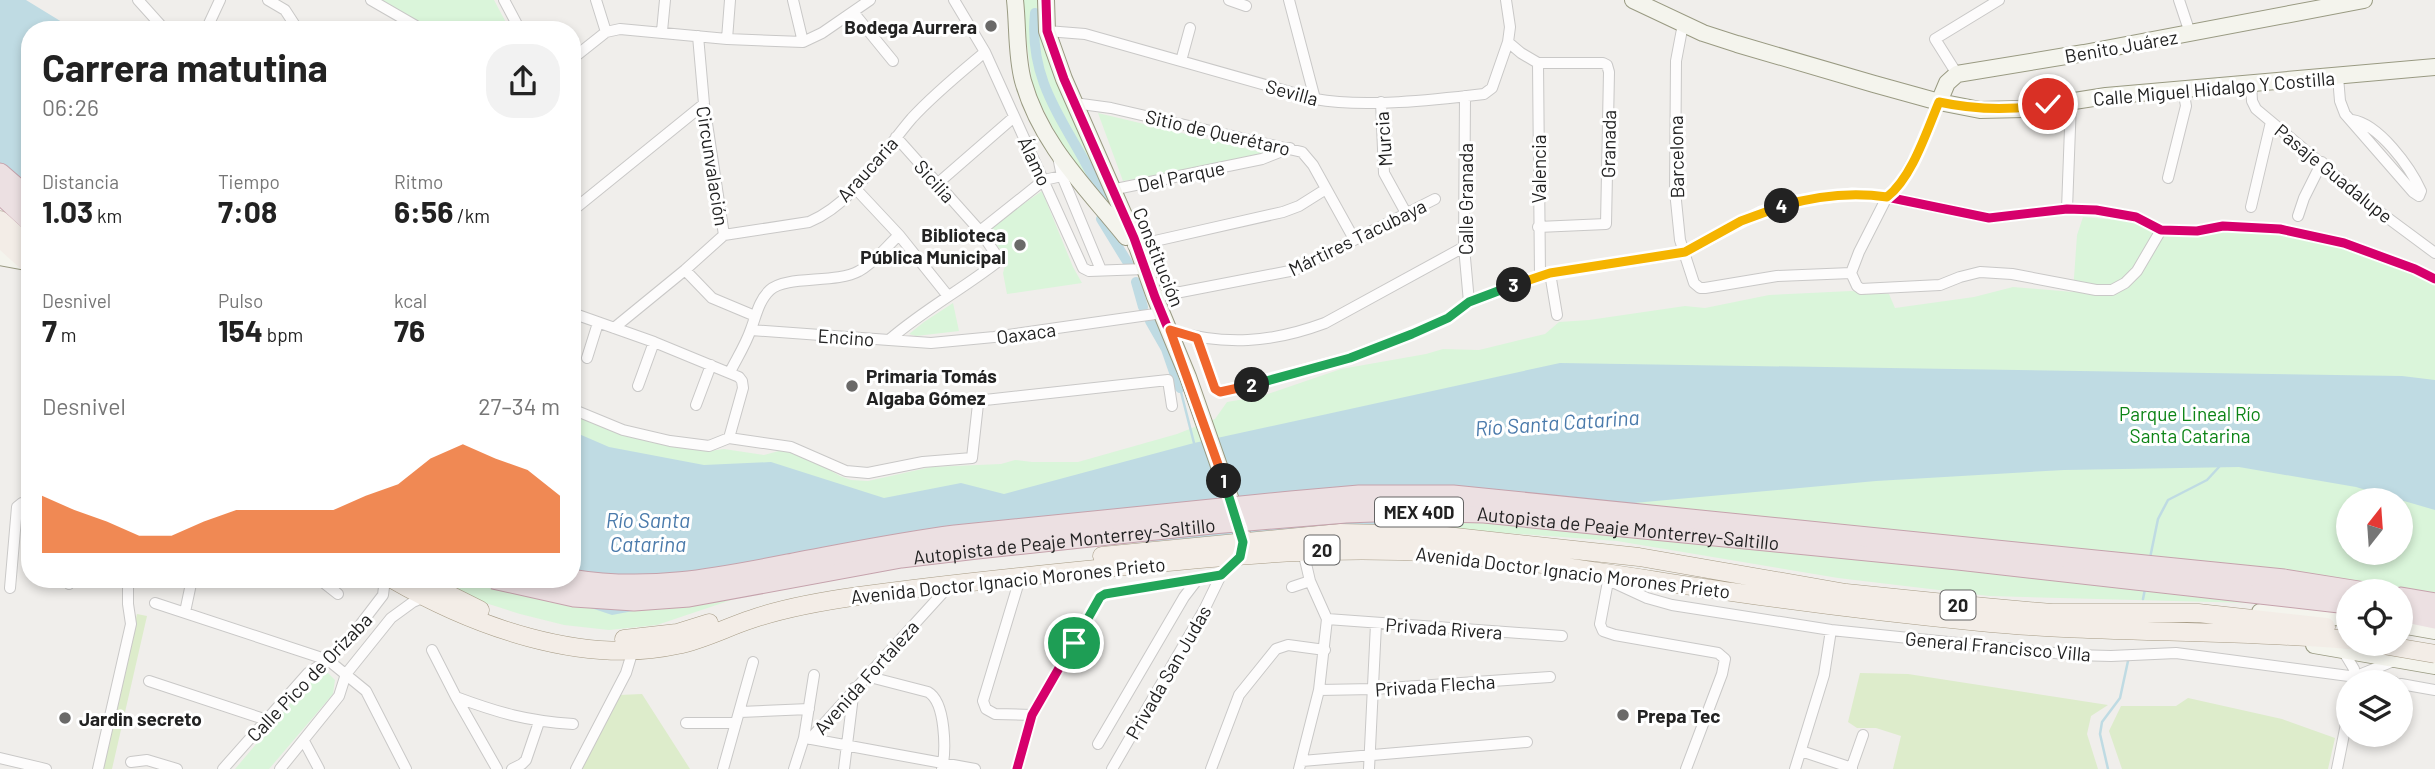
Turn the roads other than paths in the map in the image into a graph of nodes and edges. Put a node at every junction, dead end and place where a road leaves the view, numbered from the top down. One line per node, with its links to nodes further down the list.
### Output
1 (138, 0): 24 (street)
2 (220, 0): 25 (street)
3 (268, 0): 26 (street)
4 (371, 0): 27 (street)
5 (505, 0): 28 (street)
6 (596, 0): 33 (street)
7 (664, 0): 31 (street)
8 (730, 0): 36 (street)
9 (793, 0): 37 (street)
10 (870, 0): 23 (street)
11 (954, 0): 40 (street, Álamo)
12 (1046, 0): 32 (street, Constitución)
13 (1289, 0): 52 (street)
14 (1506, 0): 38 (street)
15 (1633, 0): 29 (street, Calle Miguel Hidalgo Y Costilla)
16 (1999, 0): 45 (street)
17 (2179, 0): 34 (street)
18 (2364, 0): 21 (street, Benito Juárez)
19 (1016, 1): 47 (street, Constitución)
20 (1233, 1): 22 (street)
21 (2331, 3): 34 (street, Benito Juárez)
22 (1246, 6)
23 (853, 12): 37 (street); 41 (street)
24 (157, 21)
25 (210, 21)
26 (292, 21)
27 (407, 21)
28 (516, 21)
29 (1683, 24): 55 (street, Calle Miguel Hidalgo Y Costilla); 93 (street, Barcelona)
30 (1190, 28): 42 (street)
31 (662, 31): 33 (street); 35 (street)
32 (1047, 31): 42 (street, Sevilla); 56 (street, Constitución)
33 (606, 32): 39 (street)
34 (2190, 33): 45 (street, Benito Juárez)
35 (698, 36): 36 (street); 57 (street, Circunvalación)
36 (727, 39): 37 (street)
37 (803, 42)
38 (1508, 42): 43 (street); 51 (street, Sevilla)
39 (581, 52)
40 (985, 52): 49 (street, Álamo); 60 (street, Araucaria)
41 (893, 61)
42 (1181, 61): 52 (street, Sevilla)
43 (1538, 63): 83 (street, Valencia); 83 (street, Granada)
44 (2435, 67): 46 (street, Calle Miguel Hidalgo Y Costilla)
45 (1957, 74): 55 (street)
46 (2338, 77): 48 (street, Calle Miguel Hidalgo Y Costilla); 72 (street)
47 (1023, 79): 49 (street); 64 (street, Constitución)
48 (2251, 83): 50 (street, Calle Miguel Hidalgo Y Costilla); 59 (street, Pasaje Guadalupe)
49 (1001, 88): 58 (street, Álamo)
50 (2183, 89): 53 (street, Calle Miguel Hidalgo Y Costilla); 65 (street)
51 (1465, 96): 54 (street, Sevilla); 91 (street, Calle Granada)
52 (1315, 99): 54 (street, Sevilla)
53 (2071, 101): 55 (street, Calle Miguel Hidalgo Y Costilla); 78 (street)
54 (1381, 102): 80 (street, Murcia)
55 (1939, 102): 73 (street)
56 (1074, 103): 61 (street, Sitio de Querétaro); 74 (street, Constitución)
57 (704, 104): 76 (street); 86 (street, Circunvalación)
58 (1014, 117): 66 (street, Álamo); 67 (street)
59 (2271, 122): 62 (street, Pasaje Guadalupe); 77 (street)
60 (896, 137): 67 (street, Sicilia); 68 (street, Araucaria)
61 (1290, 148): 69 (street, Sitio de Querétaro); 74 (street, Del Parque)
62 (2322, 162): 81 (street); 95 (street, Pasaje Guadalupe)
63 (0, 173): 70 (highway)
64 (1067, 174): 66 (street); 74 (street, Constitución); 101 (street)
65 (2168, 178)
66 (1044, 180): 85 (street); 101 (street, Álamo)
67 (937, 184): 85 (street, Sicilia)
68 (855, 188): 86 (street, Araucaria); 87 (street)
69 (1326, 189): 89 (street, Sitio de Querétaro); 90 (street)
70 (21, 191)
71 (0, 194): 79 (highway)
72 (2419, 196)
73 (1887, 197): 78 (street, Pasaje Guadalupe); 93 (street, Pasaje Guadalupe); 102 (street)
74 (1109, 198): 90 (street, Constitución)
75 (1435, 199): 80 (street, Mártires Tacubaya)
76 (581, 204)
77 (2250, 207)
78 (2067, 209): 84 (street, Pasaje Guadalupe)
79 (21, 214)
80 (1406, 214): 89 (street, Mártires Tacubaya)
81 (2298, 216)
82 (0, 220): 92 (main road)
83 (1538, 227): 103 (street, Valencia)
84 (2161, 230): 102 (street); 104 (street, Pasaje Guadalupe)
85 (980, 231): 98 (street, Sicilia)
86 (724, 235): 100 (street, Circunvalación)
87 (898, 235): 105 (street); 111 (street)
88 (0, 238): 94 (main road)
89 (1353, 239): 106 (street, Mártires Tacubaya)
90 (1136, 247): 99 (street, Constitución)
91 (1464, 247): 107 (street, Calle Granada); 116 (street)
92 (21, 248)
93 (1685, 252): 102 (street, Barcelona); 103 (street, Pasaje Guadalupe)
94 (21, 253)
95 (2435, 253)
96 (0, 257): 97 (street)
97 (21, 258)
98 (998, 259): 105 (street, Encino)
99 (1145, 269): 101 (street); 106 (street, Constitución)
100 (685, 270): 111 (street); 113 (street, Circunvalación)
101 (1101, 270)
102 (1851, 273)
103 (1545, 274): 107 (street, Pasaje Guadalupe); 109 (street, Valencia)
104 (2434, 282)
105 (948, 296): 117 (street, Encino)
106 (1155, 297): 108 (street, Constitución)
107 (1469, 302): 116 (street, Pasaje Guadalupe)
108 (1162, 313): 115 (street, Constitución); 117 (street, Oaxaca)
109 (1557, 315)
110 (581, 316): 112 (street)
111 (755, 316): 114 (street)
112 (598, 323): 113 (street); 119 (street)
113 (614, 328): 118 (street)
114 (751, 330): 117 (street, Encino); 121 (street)
115 (1170, 330): 116 (street); 128 (street, Constitución, bridge)
116 (1197, 338)
117 (889, 340)
118 (654, 342): 120 (street); 122 (street)
119 (587, 358)
120 (711, 365): 121 (street); 123 (street)
121 (730, 373): 126 (street)
122 (638, 386)
123 (696, 405)
124 (1172, 406): 126 (street)
125 (581, 413): 126 (street)
126 (729, 438)
127 (21, 505): 139 (street)
128 (1242, 543): 129 (main road, Avenida Doctor Ignacio Morones Prieto / 20); 130 (main road, Avenida Doctor Ignacio Morones Prieto / 20); 131 (main road, Avenida Doctor Ignacio Morones Prieto / 20); 132 (street); 145 (main road, Avenida Doctor Ignacio Morones Prieto / 20)
129 (1303, 551): 133 (main road, Avenida Doctor Ignacio Morones Prieto / 20); 136 (street)
130 (1717, 570): 133 (main road); 156 (main road, Avenida Doctor Ignacio Morones Prieto / 20)
131 (1021, 575): 137 (main road, Avenida Doctor Ignacio Morones Prieto / 20); 195 (street)
132 (1221, 575): 135 (street); 215 (street, Privada San Judas)
133 (1609, 576): 163 (main road, Avenida Doctor Ignacio Morones Prieto / 20); 165 (street, General Francisco Villa); 235 (street)
134 (581, 580): 147 (highway, Autopista de Peaje Monterrey-Saltillo / MEX 40D, bridge)
135 (1197, 580): 195 (street); 205 (street)
136 (1310, 581): 138 (street); 160 (street)
137 (951, 584): 171 (main road, Avenida Doctor Ignacio Morones Prieto / 20); 184 (street, Avenida Fortaleza)
138 (1292, 587)
139 (10, 588)
140 (128, 588): 218 (street)
141 (190, 588): 155 (street)
142 (330, 588): 148 (street)
143 (384, 588): 154 (street, Calle Pico de Orizaba)
144 (408, 588): 149 (main road, Avenida Doctor Ignacio Morones Prieto / 20)
145 (435, 588)
146 (533, 588): 152 (highway, Autopista de Peaje Monterrey-Saltillo / MEX 40D, bridge)
147 (2336, 588)
148 (338, 594)
149 (425, 597): 158 (street, Calle Pico de Orizaba); 171 (main road, Avenida Doctor Ignacio Morones Prieto / 20)
150 (2413, 599): 153 (highway)
151 (155, 603): 155 (street)
152 (2336, 603)
153 (2435, 603)
154 (375, 607): 158 (street); 177 (street, Calle Pico de Orizaba)
155 (184, 612): 177 (street)
156 (2198, 613): 157 (street, Avenida Doctor Ignacio Morones Prieto / 20); 163 (main road, Avenida Doctor Ignacio Morones Prieto / 20)
157 (2336, 617)
158 (391, 618): 182 (street, Calle Pico de Orizaba)
159 (2413, 618): 162 (highway)
160 (1327, 619): 161 (street, Privada Rivera); 172 (street)
161 (1376, 624): 166 (street, Privada Rivera); 190 (street)
162 (2430, 626): 179 (street)
163 (2275, 628): 164 (main road, Avenida Doctor Ignacio Morones Prieto / 20); 169 (main road, Avenida Doctor Ignacio Morones Prieto / 20)
164 (2336, 629)
165 (1831, 630): 185 (street, General Francisco Villa); 208 (street)
166 (1562, 636)
167 (2413, 639): 168 (main road)
168 (2435, 642)
169 (2336, 643)
170 (432, 649): 193 (street)
171 (634, 650): 226 (street)
172 (1325, 650): 191 (street); 233 (street)
173 (2413, 650): 174 (main road, bridge)
174 (2435, 654)
175 (2387, 656): 176 (street, Avenida Doctor Ignacio Morones Prieto / 20)
176 (2398, 659): 179 (street, Avenida Doctor Ignacio Morones Prieto / 20); 181 (street)
177 (328, 660): 182 (street); 197 (street, Calle Pico de Orizaba)
178 (753, 662): 196 (street)
179 (2415, 662): 180 (street, Avenida Doctor Ignacio Morones Prieto / 20)
180 (2435, 666)
181 (2375, 670)
182 (346, 674): 203 (street, Calle Pico de Orizaba); 223 (street)
183 (814, 675): 194 (street)
184 (866, 676): 189 (street, Avenida Fortaleza); 214 (street)
185 (2336, 676)
186 (1550, 677): 190 (street, Privada Flecha)
187 (149, 681): 197 (street)
188 (2413, 686): 192 (street)
189 (854, 688): 202 (street, Avenida Fortaleza); 206 (street)
190 (1374, 689): 191 (street, Privada Flecha); 209 (street)
191 (1319, 690): 213 (street)
192 (2435, 690)
193 (456, 698): 198 (street); 224 (street)
194 (809, 709): 196 (street); 202 (street)
195 (1032, 715): 232 (street)
196 (738, 717): 199 (street); 227 (street)
197 (267, 720): 220 (street, Calle Pico de Orizaba)
198 (538, 722): 200 (street); 225 (street)
199 (686, 723)
200 (573, 724)
201 (1863, 735): 216 (street)
202 (806, 738): 206 (street); 228 (street)
203 (304, 741): 221 (street, Calle Pico de Orizaba); 222 (street)
204 (1527, 742): 209 (street)
205 (1098, 744)
206 (847, 747): 210 (street); 229 (street)
207 (2341, 747): 237 (street)
208 (1801, 751): 216 (street); 236 (street)
209 (1371, 754): 213 (street); 234 (street)
210 (903, 756): 214 (street); 230 (street)
211 (0, 758): 217 (street)
212 (131, 762): 219 (street)
213 (1300, 765)
214 (942, 766): 231 (street)
215 (1112, 768)
216 (1852, 768)
217 (46, 769)
218 (98, 769)
219 (177, 769)
220 (223, 769)
221 (280, 769)
222 (319, 769)
223 (406, 769)
224 (498, 769)
225 (512, 769)
226 (576, 769)
227 (723, 769)
228 (794, 769)
229 (844, 769)
230 (901, 769)
231 (975, 769)
232 (1017, 769)
233 (1211, 769)
234 (1369, 769)
235 (1686, 769)
236 (1795, 769)
237 (2337, 769)

